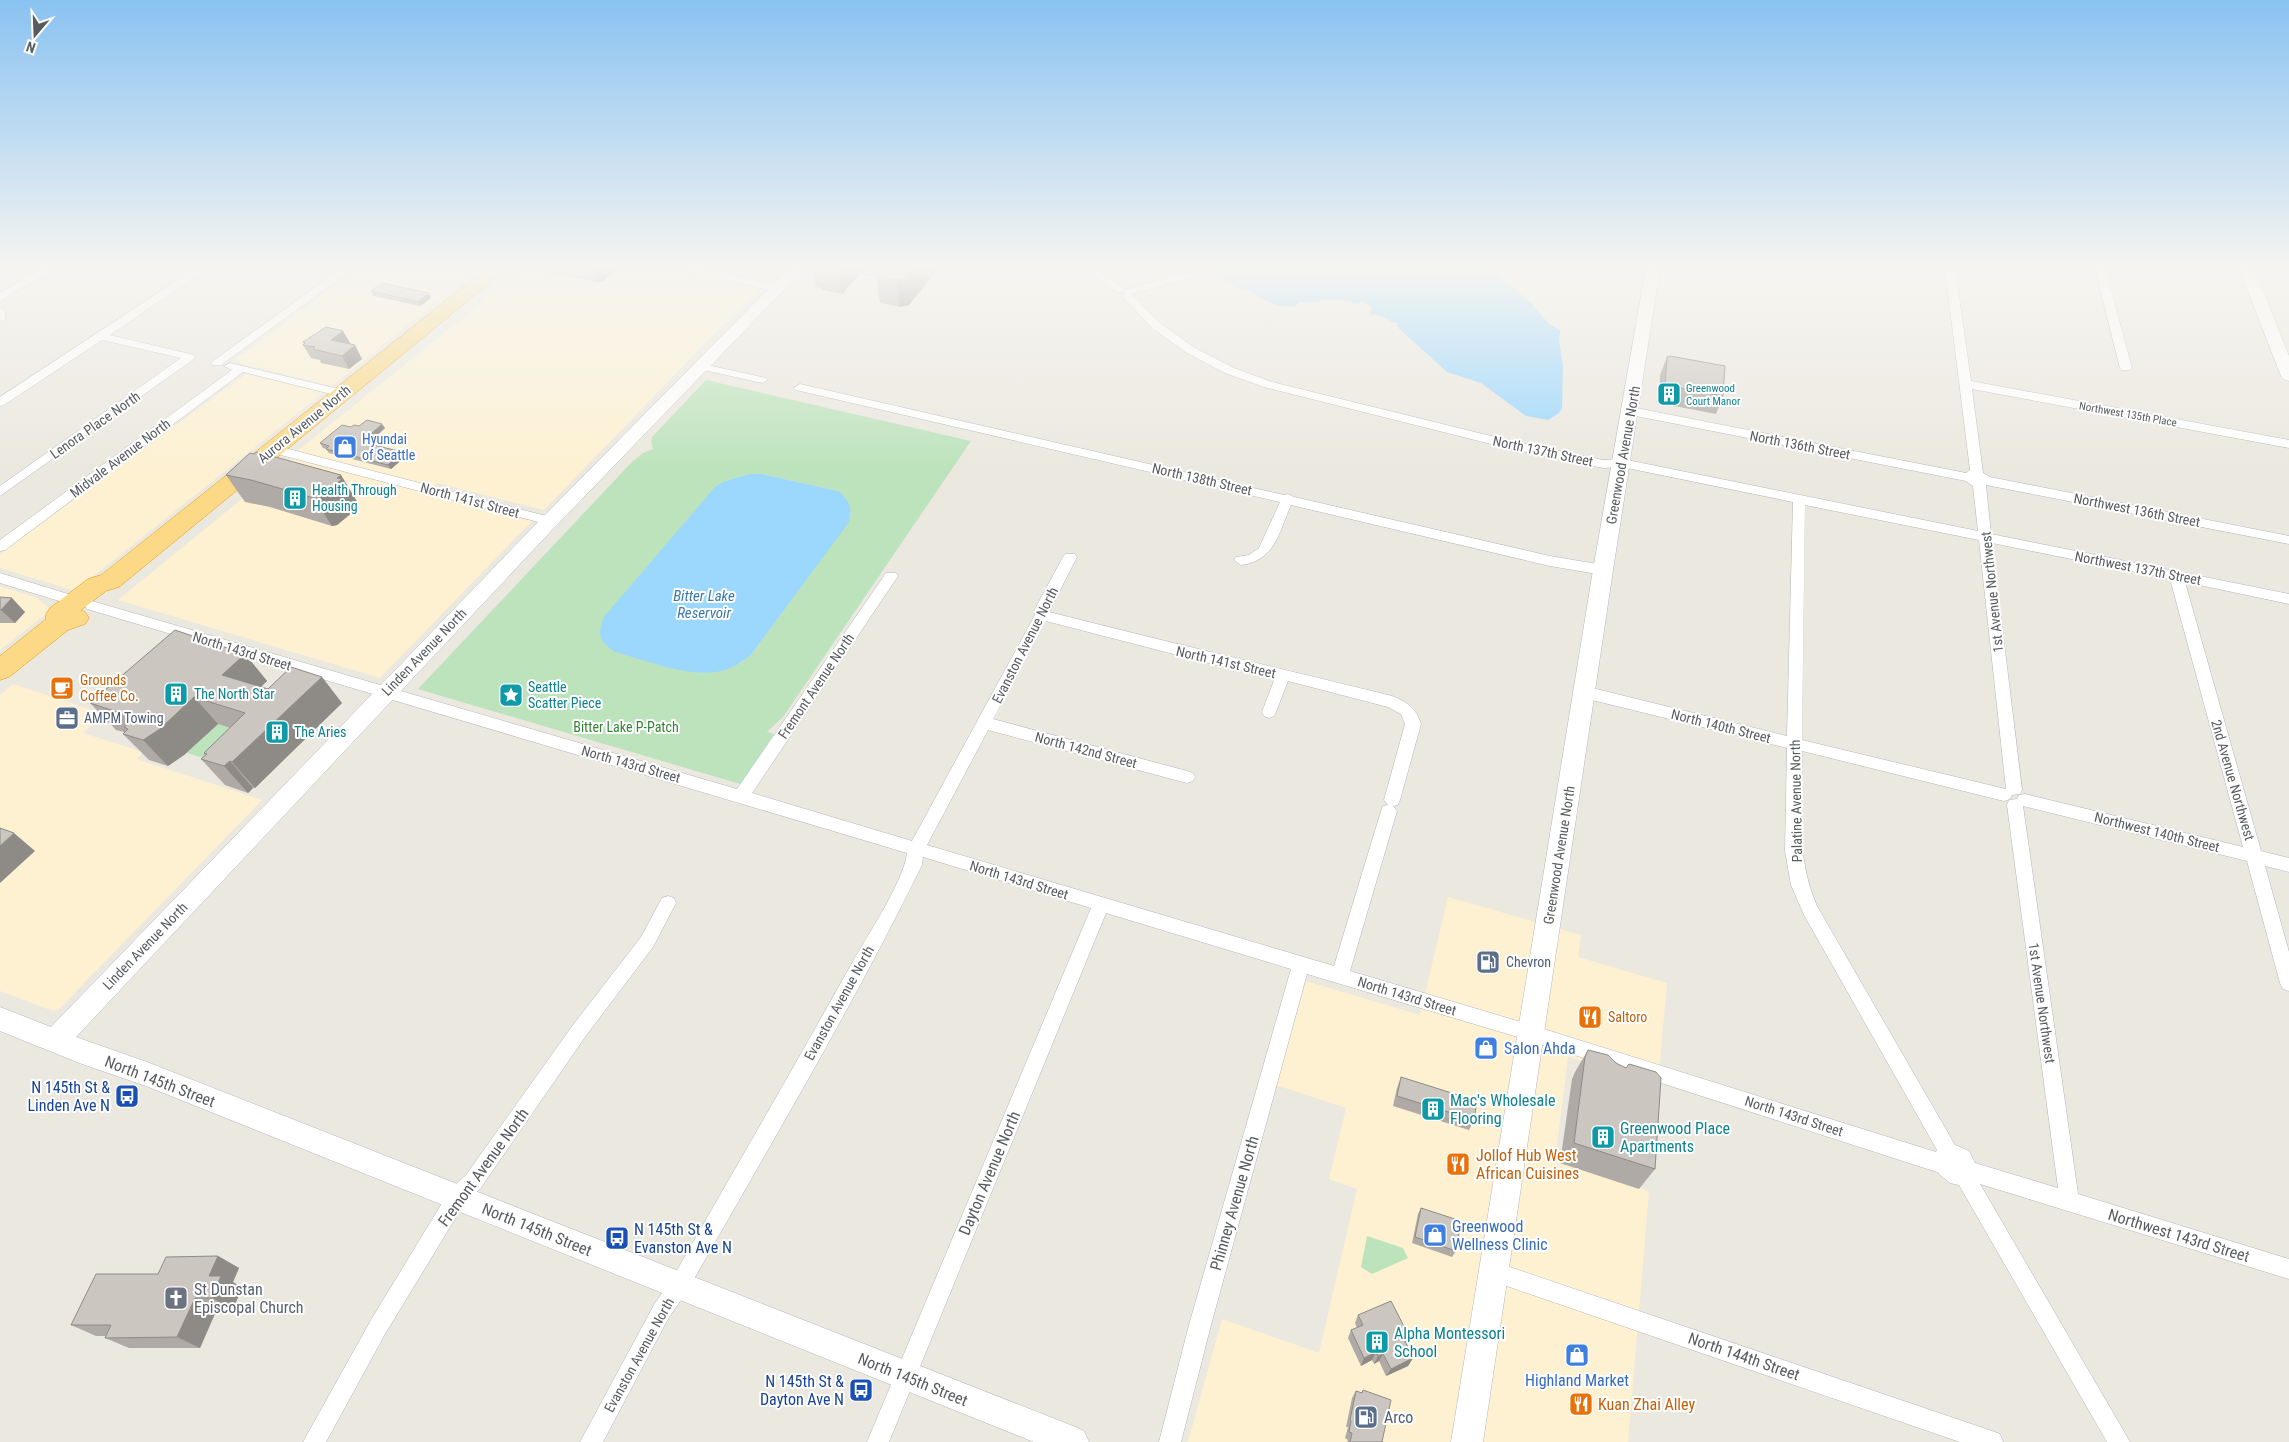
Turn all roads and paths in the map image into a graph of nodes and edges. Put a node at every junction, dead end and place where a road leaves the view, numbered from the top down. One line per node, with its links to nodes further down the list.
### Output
1 (256, 335): 12 (street)
2 (414, 335): 17 (highway, Aurora Avenue North)
3 (733, 335): 10 (main road, Linden Avenue North)
4 (1171, 335): 22 (street, North 137th Street)
5 (1643, 335): 19 (main road, Greenwood Avenue North)
6 (1959, 335): 15 (street, 1st Avenue Northwest)
7 (2117, 335): 11 (street)
8 (2273, 335): 13 (main road)
9 (101, 336): 18 (street); 24 (street, Lenora Place North)
10 (703, 367): 14 (street); 27 (main road, Linden Avenue North)
11 (2126, 368)
12 (240, 369): 17 (street); 30 (street, Midvale Avenue North)
13 (2289, 376)
14 (762, 380)
15 (1966, 384): 20 (street, Northwest 135th Place); 23 (street, 1st Avenue Northwest)
16 (800, 388): 25 (street, North 138th Street)
17 (342, 393): 21 (highway, Aurora Avenue North)
18 (0, 402)
19 (1631, 411): 22 (main road, Greenwood Avenue North); 23 (street, North 136th Street)
20 (2289, 444)
21 (273, 449): 27 (street, North 141st Street); 38 (highway, Aurora Avenue North)
22 (1622, 463): 26 (street, North 137th Street); 33 (main road, Greenwood Avenue North)
23 (1978, 479): 28 (street, 1st Avenue Northwest); 29 (street, Northwest 136th Street)
24 (0, 492)
25 (1288, 498): 32 (street); 33 (street, North 138th Street)
26 (1799, 499): 28 (street, North 137th Street); 46 (street, Palatine Avenue North)
27 (550, 521): 43 (main road, Linden Avenue North)
28 (1986, 538): 35 (street, Northwest 137th Street); 49 (street, 1st Avenue Northwest)
29 (2289, 540)
30 (0, 547)
31 (1070, 557): 39 (street, Evanston Avenue North)
32 (1241, 560)
33 (1603, 570): 42 (main road, Greenwood Avenue North)
34 (891, 576): 48 (street, Fremont Avenue North)
35 (2176, 576): 37 (street, Northwest 137th Street); 51 (street, 2nd Avenue Northwest)
36 (0, 578): 38 (street, North 143rd Street)
37 (2289, 599)
38 (84, 603): 40 (highway, Aurora Avenue North); 43 (street, North 143rd Street)
39 (1042, 615): 41 (street, North 141st Street); 45 (street, Evanston Avenue North)
40 (0, 670)
41 (1283, 675): 44 (street); 56 (street, North 141st Street)
42 (1584, 692): 46 (street, North 140th Street); 59 (main road, Greenwood Avenue North)
43 (385, 693): 48 (street, North 143rd Street); 60 (main road, Linden Avenue North)
44 (1269, 712)
45 (985, 723): 47 (street, North 142nd Street); 50 (street, Evanston Avenue North)
46 (1794, 744): 49 (street, North 140th Street); 61 (street, Palatine Avenue North)
47 (1187, 777)
48 (741, 796): 50 (street, North 143rd Street)
49 (2014, 798): 51 (street, Northwest 140th Street); 64 (street, 1st Avenue Northwest)
50 (916, 849): 54 (street, North 143rd Street); 67 (street, Evanston Avenue North)
51 (2254, 856): 52 (street, Northwest 140th Street); 57 (street, 2nd Avenue Northwest)
52 (2289, 865)
53 (668, 903): 63 (street, Fremont Avenue North)
54 (1101, 904): 55 (street, North 143rd Street); 68 (street, Dayton Avenue North)
55 (1301, 964): 56 (street, North 143rd Street); 73 (street, Phinney Avenue North)
56 (1340, 976): 59 (street, North 143rd Street)
57 (2289, 983)
58 (0, 1019): 60 (main road, North 145th Street)
59 (1531, 1033): 61 (street, North 143rd Street); 66 (main road, Greenwood Avenue North)
60 (54, 1041): 63 (main road, North 145th Street)
61 (1946, 1158): 62 (street)
62 (1966, 1173): 64 (street); 76 (street)
63 (456, 1198): 67 (main road, North 145th Street); 69 (street, Fremont Avenue North)
64 (2069, 1200): 65 (street, Northwest 143rd Street)
65 (2289, 1269)
66 (1496, 1272): 74 (main road, Greenwood Avenue North); 75 (street, North 144th Street)
67 (679, 1286): 68 (main road, North 145th Street); 70 (street, Evanston Avenue North)
68 (905, 1376): 71 (street, Dayton Avenue North); 72 (main road, North 145th Street)
69 (314, 1442)
70 (591, 1442)
71 (878, 1442)
72 (1072, 1442)
73 (1170, 1442)
74 (1467, 1442)
75 (1992, 1442)
76 (2119, 1442)

